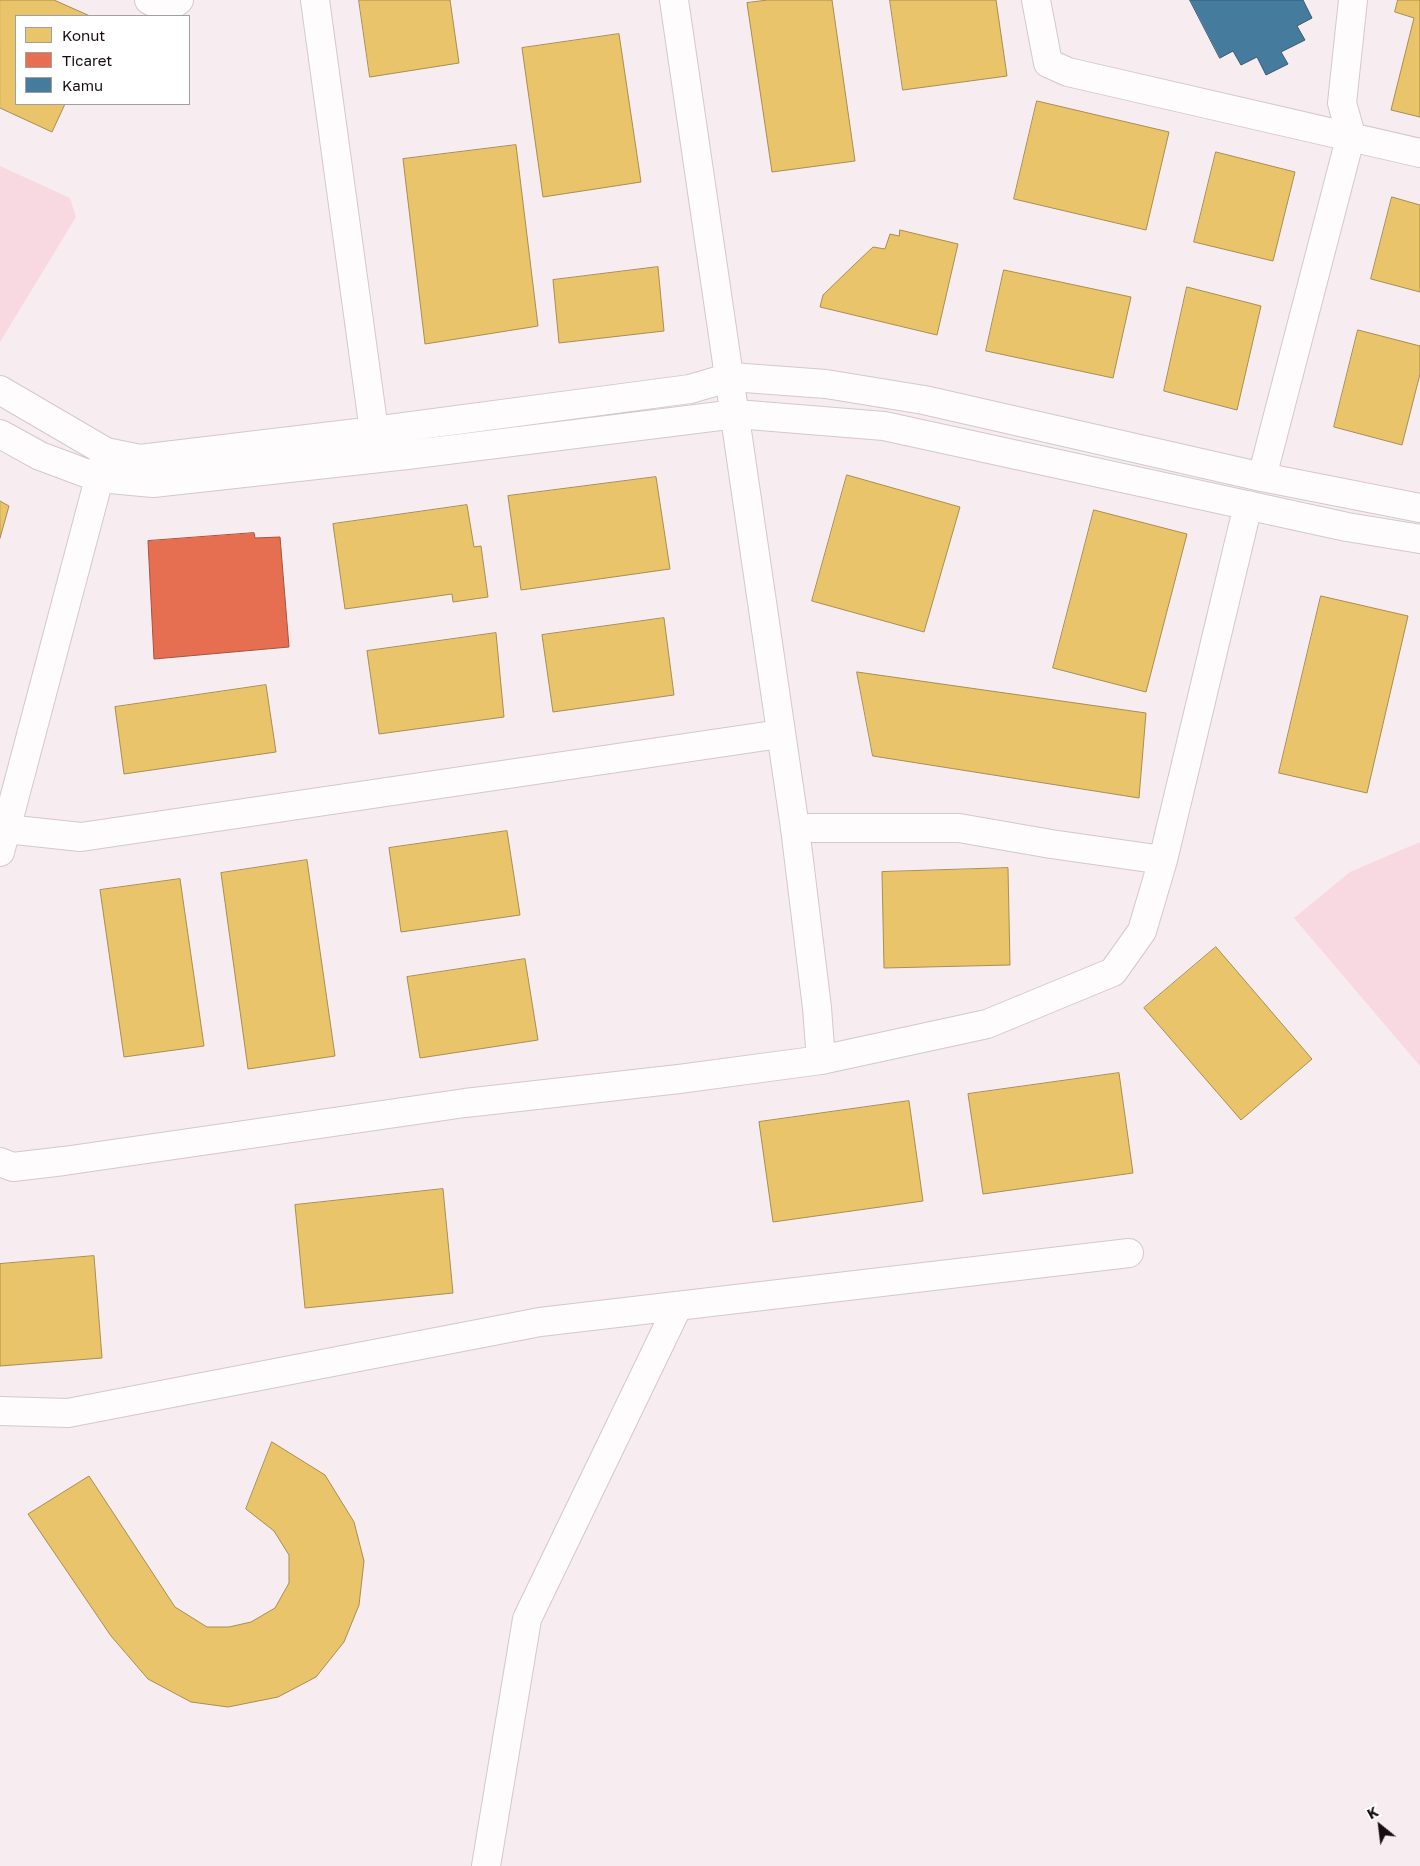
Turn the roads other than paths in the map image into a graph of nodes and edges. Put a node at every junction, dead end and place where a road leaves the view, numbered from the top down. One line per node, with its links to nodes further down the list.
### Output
1 (149, 0): 2 (street)
2 (179, 0)
3 (315, 0): 12 (street)
4 (674, 0): 9 (street)
5 (1036, 0): 7 (street)
6 (1353, 0): 7 (street)
7 (1352, 135): 8 (street); 15 (street)
8 (1420, 153)
9 (731, 377): 11 (street); 12 (street); 15 (street)
10 (0, 390): 14 (street)
11 (736, 414): 16 (street); 17 (street); 20 (street)
12 (374, 431): 14 (street)
13 (0, 434): 16 (street)
14 (106, 452): 16 (street)
15 (1262, 477): 18 (street)
16 (99, 478): 22 (street)
17 (1248, 504): 19 (street); 23 (street)
18 (1420, 508)
19 (1420, 539)
20 (780, 734): 21 (street); 22 (street)
21 (795, 828): 23 (street); 24 (street)
22 (3, 841)
23 (1162, 860): 24 (street)
24 (821, 1060): 25 (street)
25 (0, 1162)
26 (1129, 1252): 27 (street)
27 (678, 1306): 28 (street); 29 (street)
28 (0, 1411)
29 (486, 1866)

